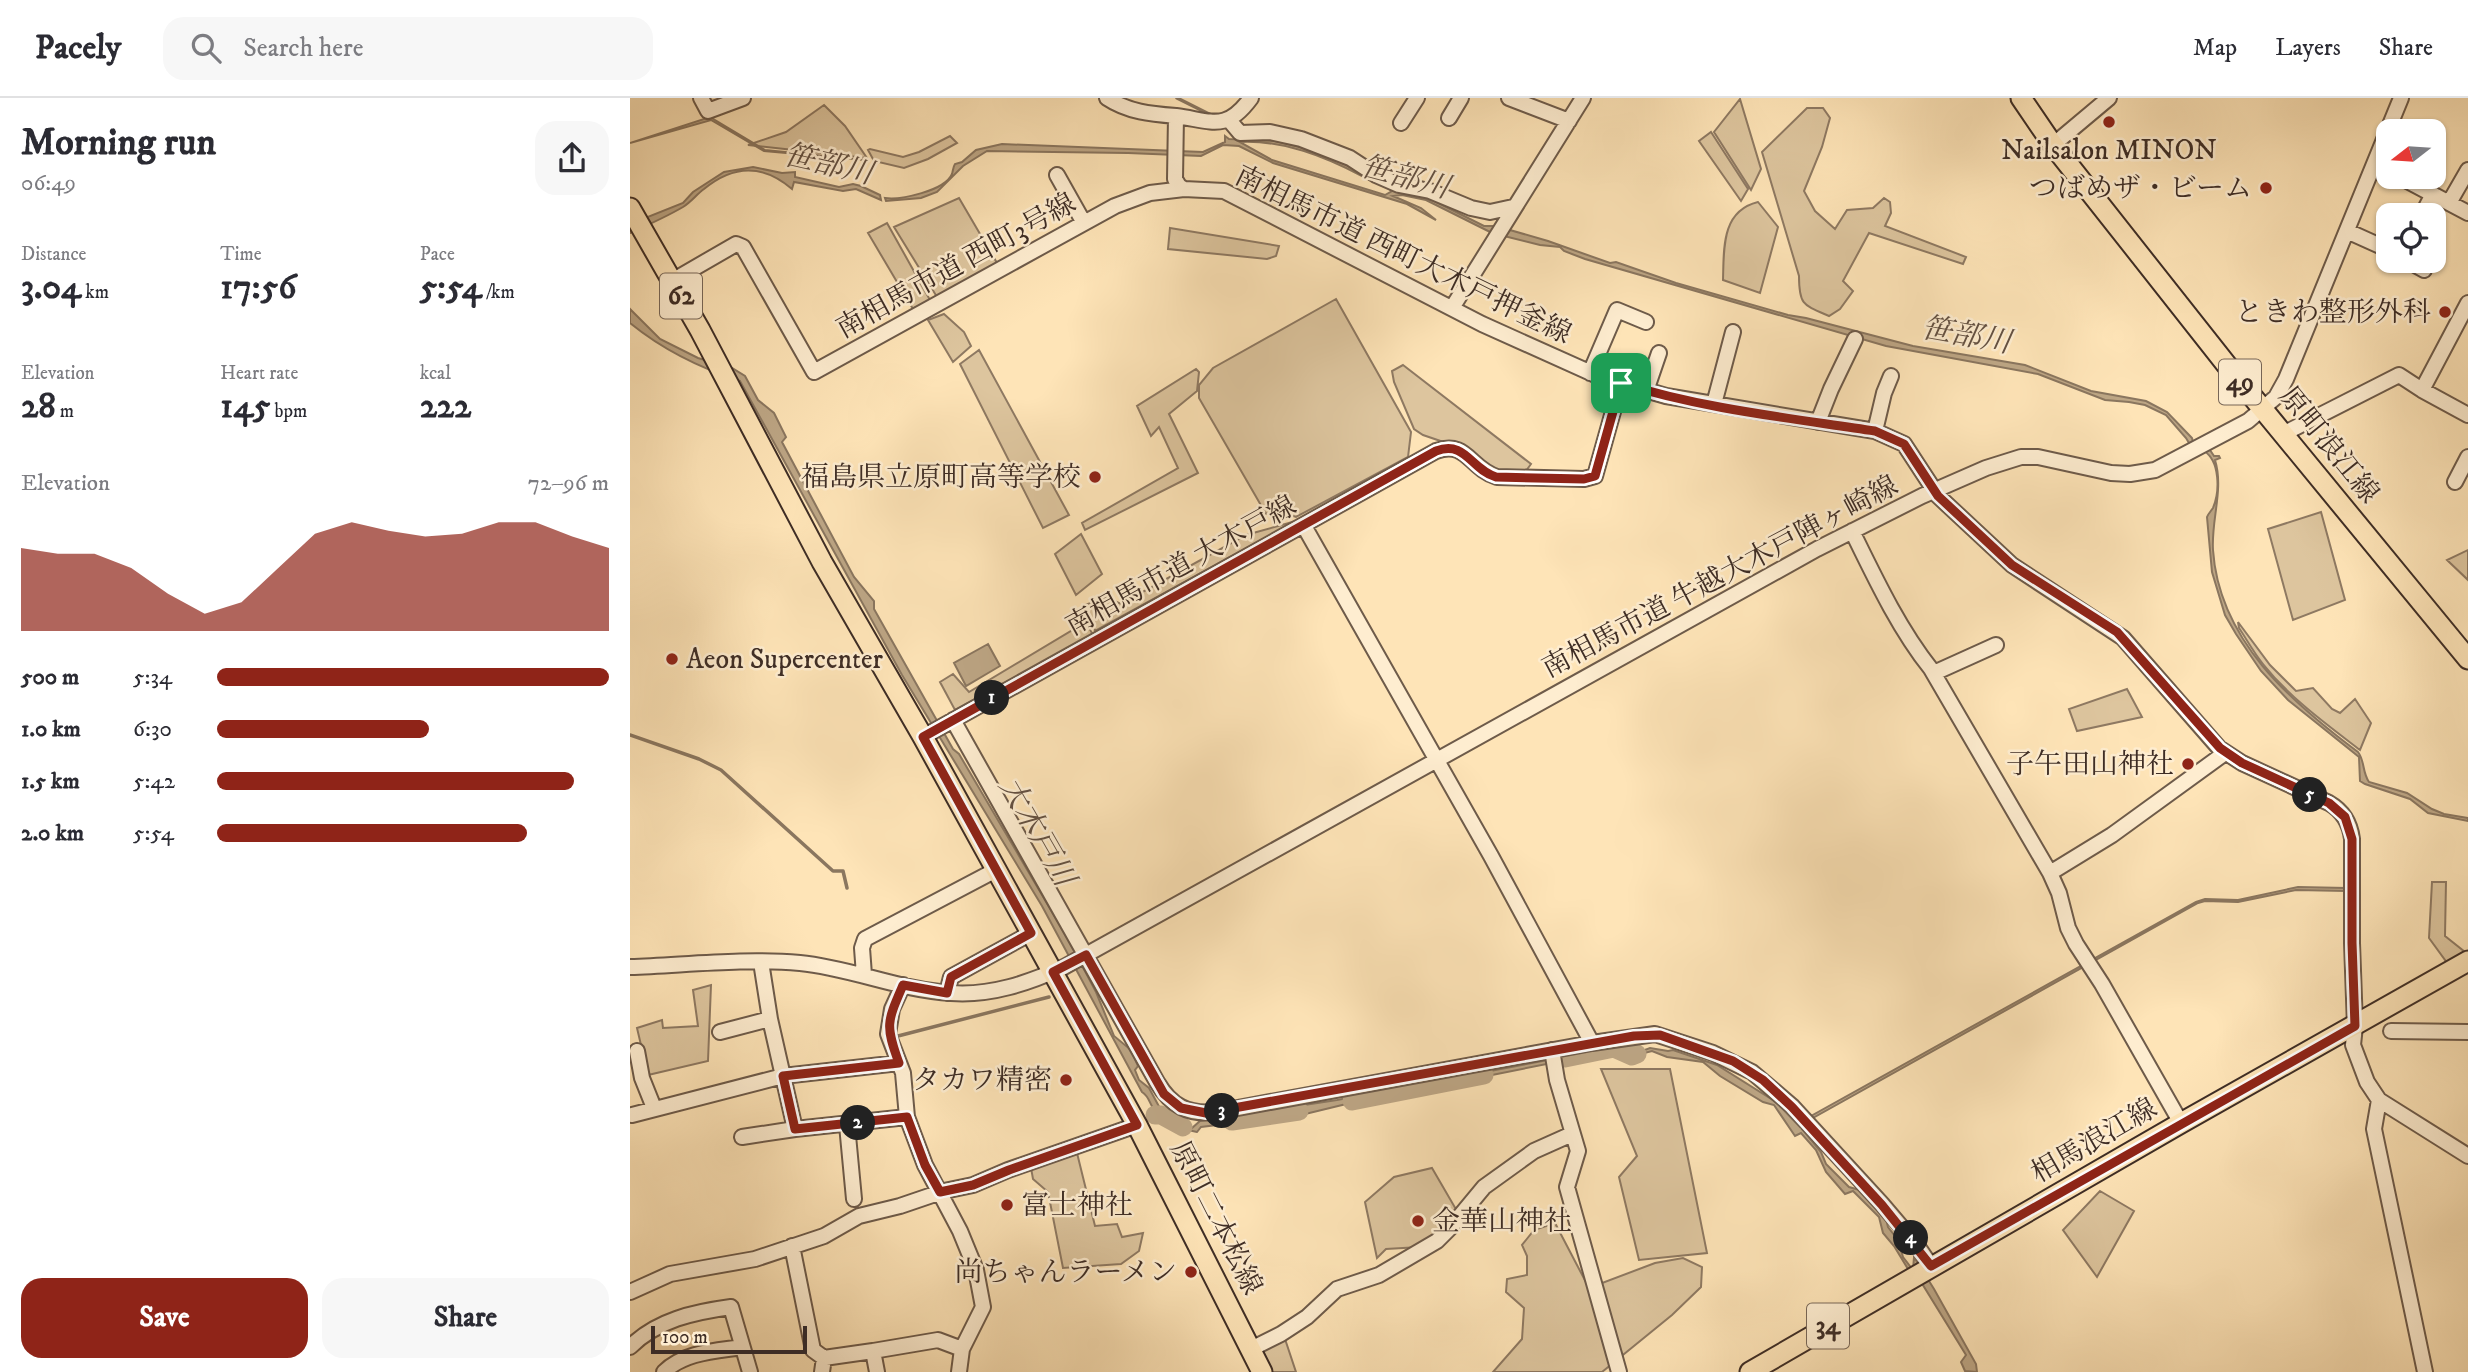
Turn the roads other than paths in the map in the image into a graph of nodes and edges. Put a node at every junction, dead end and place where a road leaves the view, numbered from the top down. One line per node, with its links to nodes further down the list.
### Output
1 (701, 98): 2 (street)
2 (743, 98)
3 (1107, 98): 12 (street)
4 (1251, 98): 14 (street)
5 (1417, 98): 16 (street)
6 (1461, 98): 13 (street)
7 (1509, 98): 15 (street)
8 (1583, 98): 15 (street)
9 (2021, 98): 17 (main road, 原町浪江線 / 49)
10 (2109, 98): 17 (street)
11 (2401, 98): 18 (street, 南相馬市道 牛越大木戸陣ヶ崎線)
12 (1176, 116): 14 (street); 21 (street)
13 (1449, 118)
14 (1228, 120): 27 (street)
15 (1569, 121): 27 (street)
16 (1401, 123)
17 (2053, 145): 45 (main road, 原町浪江線 / 49)
18 (2374, 163): 30 (street, 南相馬市道 牛越大木戸陣ヶ崎線)
19 (2468, 170): 25 (street)
20 (1057, 174): 29 (street)
21 (1184, 189): 29 (street, 南相馬市道 西町3号線); 34 (street, 南相馬市道 西町大木戸押釜線)
22 (2423, 189): 23 (street)
23 (2433, 194): 24 (street); 25 (street)
24 (2428, 203)
25 (2449, 203): 28 (street)
26 (630, 208): 32 (main road, 原町二本松線 / 62)
27 (1511, 211): 34 (street)
28 (2468, 212)
29 (1084, 223): 32 (street, 南相馬市道 西町3号線)
30 (2347, 230): 31 (street); 45 (street, 南相馬市道 牛越大木戸陣ヶ崎線)
31 (2376, 244)
32 (672, 281): 59 (main road, 原町二本松線 / 62)
33 (2468, 303): 42 (street)
34 (1452, 308): 39 (street, 南相馬市道 西町大木戸押釜線)
35 (1646, 322): 39 (street)
36 (1733, 332): 44 (street)
37 (1855, 340): 47 (street)
38 (1658, 352): 43 (street)
39 (1590, 373): 41 (street, 南相馬市道 西町大木戸押釜線)
40 (1892, 376): 48 (street)
41 (1621, 383): 43 (street, 南相馬市道 西町大木戸押釜線); 53 (street, 南相馬市道 大木戸線)
42 (2422, 390): 46 (street); 49 (street)
43 (1646, 391): 44 (street, 南相馬市道 西町大木戸押釜線)
44 (1714, 404): 47 (street, 南相馬市道 西町大木戸押釜線)
45 (2263, 409): 49 (main road, 原町浪江線 / 49); 52 (street, 南相馬市道 牛越大木戸陣ヶ崎線)
46 (2468, 415)
47 (1818, 422): 48 (street, 南相馬市道 西町大木戸押釜線)
48 (1875, 431): 52 (street, 南相馬市道 西町大木戸押釜線)
49 (2283, 434): 56 (main road, 原町浪江線 / 49)
50 (2468, 457): 51 (street)
51 (2455, 482)
52 (1934, 491): 54 (street, 南相馬市道 牛越大木戸陣ヶ崎線); 60 (street, 南相馬市道 西町大木戸押釜線)
53 (1304, 526): 58 (street, 南相馬市道 大木戸線); 61 (street)
54 (1852, 531): 57 (street); 61 (street, 南相馬市道 牛越大木戸陣ヶ崎線)
55 (1996, 645): 57 (street)
56 (2468, 659)
57 (1934, 673): 63 (street)
58 (951, 721): 59 (street, 南相馬市道 大木戸線); 65 (street)
59 (926, 736): 62 (main road, 原町二本松線 / 62)
60 (2225, 753): 63 (street); 74 (street, 南相馬市道 西町大木戸押釜線)
61 (1436, 760): 65 (street, 南相馬市道 牛越大木戸陣ヶ崎線); 78 (street)
62 (996, 870): 64 (main road, 原町二本松線 / 62); 70 (street)
63 (2050, 873): 87 (street)
64 (1031, 933): 69 (main road, 原町二本松線 / 62); 72 (street)
65 (1084, 956): 69 (street, 南相馬市道 牛越大木戸陣ヶ崎線); 79 (street)
66 (2468, 961): 74 (main road, 相馬浪江線 / 34)
67 (761, 962): 68 (street, 南相馬市道 牛越大木戸陣ヶ崎線); 70 (street, 南相馬市道 牛越大木戸陣ヶ崎線); 73 (street)
68 (630, 967)
69 (1059, 970): 72 (street, 南相馬市道 牛越大木戸陣ヶ崎線); 89 (main road, 原町二本松線 / 62)
70 (864, 975): 71 (street, 南相馬市道 牛越大木戸陣ヶ崎線)
71 (903, 985): 72 (street, 南相馬市道 牛越大木戸陣ヶ崎線); 81 (street)
72 (947, 993)
73 (770, 1018): 76 (street); 82 (street)
74 (2355, 1026): 83 (street, 南相馬市道 西町大木戸押釜線); 87 (main road, 相馬浪江線 / 34)
75 (2391, 1031): 77 (street)
76 (720, 1032)
77 (2468, 1032)
78 (1592, 1043): 79 (street); 97 (street)
79 (1552, 1050): 91 (street)
80 (637, 1051): 84 (street)
81 (899, 1063): 82 (street); 86 (street)
82 (783, 1076): 84 (street); 90 (street)
83 (2379, 1100): 93 (street); 112 (street)
84 (654, 1108): 85 (street)
85 (632, 1115)
86 (907, 1117): 88 (street); 94 (street)
87 (2182, 1123): 97 (main road, 相馬浪江線 / 34)
88 (847, 1125): 90 (street); 95 (street)
89 (1137, 1125): 94 (street); 102 (main road, 原町二本松線 / 62)
90 (795, 1129): 92 (street)
91 (1572, 1134): 102 (street); 110 (street)
92 (742, 1137)
93 (2468, 1156)
94 (940, 1192): 96 (street); 101 (street)
95 (855, 1199)
96 (792, 1246): 98 (street); 104 (street)
97 (1928, 1268): 111 (main road, 相馬浪江線 / 34)
98 (630, 1292)
99 (630, 1347): 100 (street)
100 (742, 1347): 105 (street); 106 (street)
101 (962, 1349): 103 (street); 108 (street)
102 (1251, 1349): 109 (main road, 原町二本松線 / 62)
103 (873, 1351): 104 (street); 107 (street)
104 (823, 1365)
105 (664, 1372)
106 (750, 1372)
107 (877, 1372)
108 (959, 1372)
109 (1262, 1372)
110 (1619, 1372)
111 (1750, 1372)
112 (2425, 1372)

